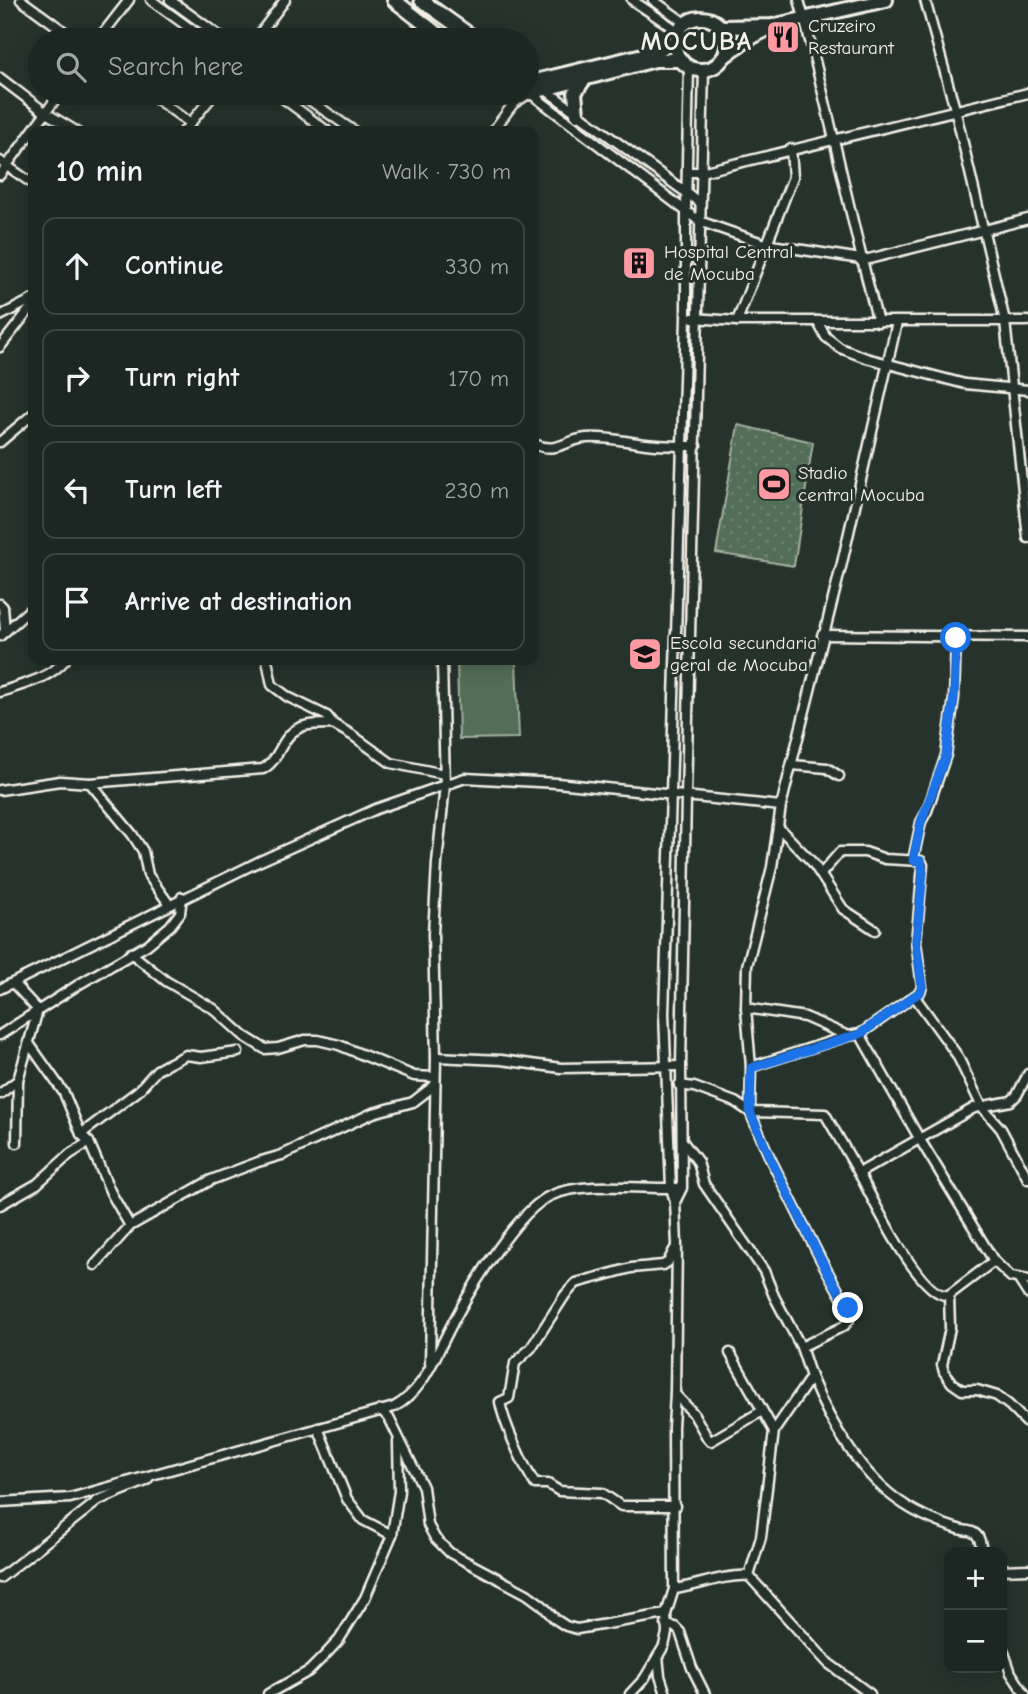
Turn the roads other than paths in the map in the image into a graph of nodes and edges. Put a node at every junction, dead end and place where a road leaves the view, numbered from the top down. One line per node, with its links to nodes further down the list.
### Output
1 (21, 0): 16 (street)
2 (129, 0): 17 (street)
3 (150, 0): 18 (street)
4 (170, 0): 19 (street)
5 (285, 0): 20 (street)
6 (394, 0): 21 (highway)
7 (421, 0): 22 (highway)
8 (632, 0): 23 (street)
9 (653, 0): 23 (street)
10 (799, 0): 13 (street)
11 (886, 0): 13 (highway)
12 (925, 0): 42 (street)
13 (804, 19): 14 (highway); 52 (street)
14 (772, 26): 15 (highway); 24 (highway)
15 (722, 27): 23 (highway); 24 (highway)
16 (60, 28)
17 (107, 28)
18 (189, 28)
19 (208, 28)
20 (264, 28)
21 (430, 28)
22 (460, 28)
23 (679, 32): 25 (highway); 29 (highway)
24 (725, 57): 26 (highway)
25 (685, 64): 26 (highway); 28 (highway); 57 (street)
26 (704, 70): 58 (street)
27 (0, 78): 34 (street)
28 (585, 78): 30 (highway); 44 (highway)
29 (539, 83)
30 (539, 85)
31 (539, 92): 44 (street)
32 (1028, 93): 42 (street)
33 (539, 94): 63 (street)
34 (28, 99)
35 (35, 105): 43 (street)
36 (52, 105): 43 (street)
37 (165, 105): 45 (street)
38 (205, 105): 45 (street)
39 (292, 105): 49 (street)
40 (316, 105): 50 (street)
41 (512, 105): 51 (street)
42 (956, 109): 52 (street); 66 (street)
43 (46, 113): 46 (street); 47 (street)
44 (577, 114): 61 (street)
45 (190, 123): 48 (street)
46 (37, 126)
47 (68, 126)
48 (188, 126)
49 (320, 126)
50 (347, 126)
51 (497, 126)
52 (834, 138): 54 (street); 68 (street)
53 (28, 139): 56 (street)
54 (791, 149): 58 (street); 67 (street)
55 (0, 161): 56 (street)
56 (8, 167): 59 (street); 60 (street)
57 (687, 172): 58 (street); 61 (street)
58 (701, 172): 62 (street)
59 (0, 175)
60 (28, 181)
61 (687, 194): 62 (street); 63 (street)
62 (699, 202): 65 (street)
63 (686, 209): 65 (street); 72 (street)
64 (1028, 219): 66 (street)
65 (699, 221): 67 (street); 73 (street)
66 (985, 229): 68 (street); 77 (street)
67 (765, 244): 68 (street); 74 (street)
68 (861, 260): 76 (street)
69 (28, 302): 71 (street)
70 (28, 311): 80 (street)
71 (0, 316)
72 (687, 318): 73 (street); 87 (street)
73 (698, 318): 74 (street); 88 (street)
74 (737, 321): 75 (street)
75 (817, 321): 76 (street); 81 (street)
76 (878, 321): 79 (street)
77 (1005, 321): 78 (street); 79 (street); 82 (street)
78 (1028, 321)
79 (897, 322): 81 (street)
80 (0, 347)
81 (888, 364): 82 (street); 95 (street)
82 (1011, 388): 83 (street); 89 (street)
83 (1028, 390)
84 (28, 418): 85 (street)
85 (0, 442)
86 (539, 446): 87 (street)
87 (682, 446): 88 (street); 90 (street)
88 (696, 446): 91 (street)
89 (1028, 538)
90 (678, 591): 91 (street); 109 (street)
91 (692, 592): 110 (street)
92 (0, 604): 94 (street)
93 (28, 611): 94 (street)
94 (2, 634)
95 (822, 635): 97 (street); 103 (street)
96 (1028, 637): 97 (street)
97 (956, 638): 113 (street)
98 (60, 665): 101 (street)
99 (268, 665): 102 (street)
100 (442, 665): 104 (street)
101 (0, 692)
102 (333, 724): 104 (street); 106 (street)
103 (792, 765): 105 (street); 111 (street)
104 (444, 774): 107 (street)
105 (839, 776)
106 (90, 783): 108 (street); 116 (street)
107 (445, 785): 109 (street); 115 (street); 131 (street)
108 (0, 790)
109 (671, 795): 110 (street); 125 (street)
110 (686, 797): 111 (street); 123 (street)
111 (782, 806): 112 (street)
112 (778, 827): 114 (street); 122 (street)
113 (913, 860): 114 (street); 121 (street)
114 (821, 874): 117 (street)
115 (182, 897): 116 (street); 118 (street)
116 (169, 904): 119 (street)
117 (875, 930)
118 (131, 953): 124 (street); 137 (street)
119 (13, 983): 120 (street); 124 (street)
120 (0, 989)
121 (915, 997): 126 (street); 141 (street)
122 (746, 1007): 128 (street); 134 (street)
123 (683, 1009): 125 (street); 133 (street)
124 (38, 1010): 127 (street); 129 (street)
125 (664, 1014): 132 (street)
126 (860, 1034): 128 (street); 144 (street)
127 (0, 1035)
128 (848, 1036): 134 (street)
129 (27, 1042): 136 (street); 143 (street)
130 (238, 1052): 143 (street)
131 (436, 1057): 132 (street); 137 (street)
132 (667, 1066): 133 (street); 138 (street)
133 (681, 1066): 139 (street)
134 (751, 1068): 142 (street)
135 (1028, 1074): 141 (street)
136 (18, 1080): 140 (street); 147 (street)
137 (435, 1081): 154 (street); 163 (street)
138 (668, 1084): 139 (street); 150 (street)
139 (681, 1085): 142 (street); 145 (street)
140 (0, 1094)
141 (982, 1107): 144 (street); 149 (street)
142 (750, 1112): 148 (street); 161 (street)
143 (81, 1134): 146 (street)
144 (919, 1138): 148 (street); 156 (street)
145 (682, 1140): 151 (street); 161 (street)
146 (89, 1142): 153 (street); 154 (street)
147 (18, 1143)
148 (859, 1173): 159 (street)
149 (1028, 1179)
150 (671, 1188): 151 (street); 152 (street); 163 (street)
151 (682, 1188): 152 (street)
152 (675, 1202): 155 (street)
153 (0, 1205)
154 (130, 1226): 157 (street)
155 (677, 1244): 165 (street); 174 (street)
156 (994, 1261): 158 (street); 159 (street)
157 (95, 1265)
158 (1024, 1280): 160 (street)
159 (948, 1294): 168 (street)
160 (1028, 1294)
161 (801, 1347): 164 (street)
162 (730, 1353): 167 (street)
163 (430, 1369): 166 (street)
164 (811, 1377): 170 (street); 176 (street)
165 (675, 1394): 167 (street); 174 (street)
166 (381, 1410): 169 (street); 171 (street)
167 (762, 1411): 170 (street)
168 (1028, 1424)
169 (318, 1429): 172 (street); 175 (street)
170 (774, 1431): 179 (street)
171 (398, 1438): 175 (street); 182 (street)
172 (152, 1474): 173 (street); 180 (street)
173 (0, 1502)
174 (675, 1506): 181 (street)
175 (392, 1535): 186 (street)
176 (981, 1547)
177 (1028, 1569): 178 (street)
178 (1007, 1570)
179 (749, 1576): 181 (street); 190 (street)
180 (0, 1578)
181 (674, 1589): 182 (street)
182 (666, 1614): 183 (street)
183 (666, 1625): 184 (street); 189 (street)
184 (658, 1656): 187 (street); 188 (street)
185 (1007, 1661): 191 (street)
186 (268, 1694)
187 (629, 1694)
188 (666, 1694)
189 (705, 1694)
190 (870, 1694)
191 (1026, 1694)

